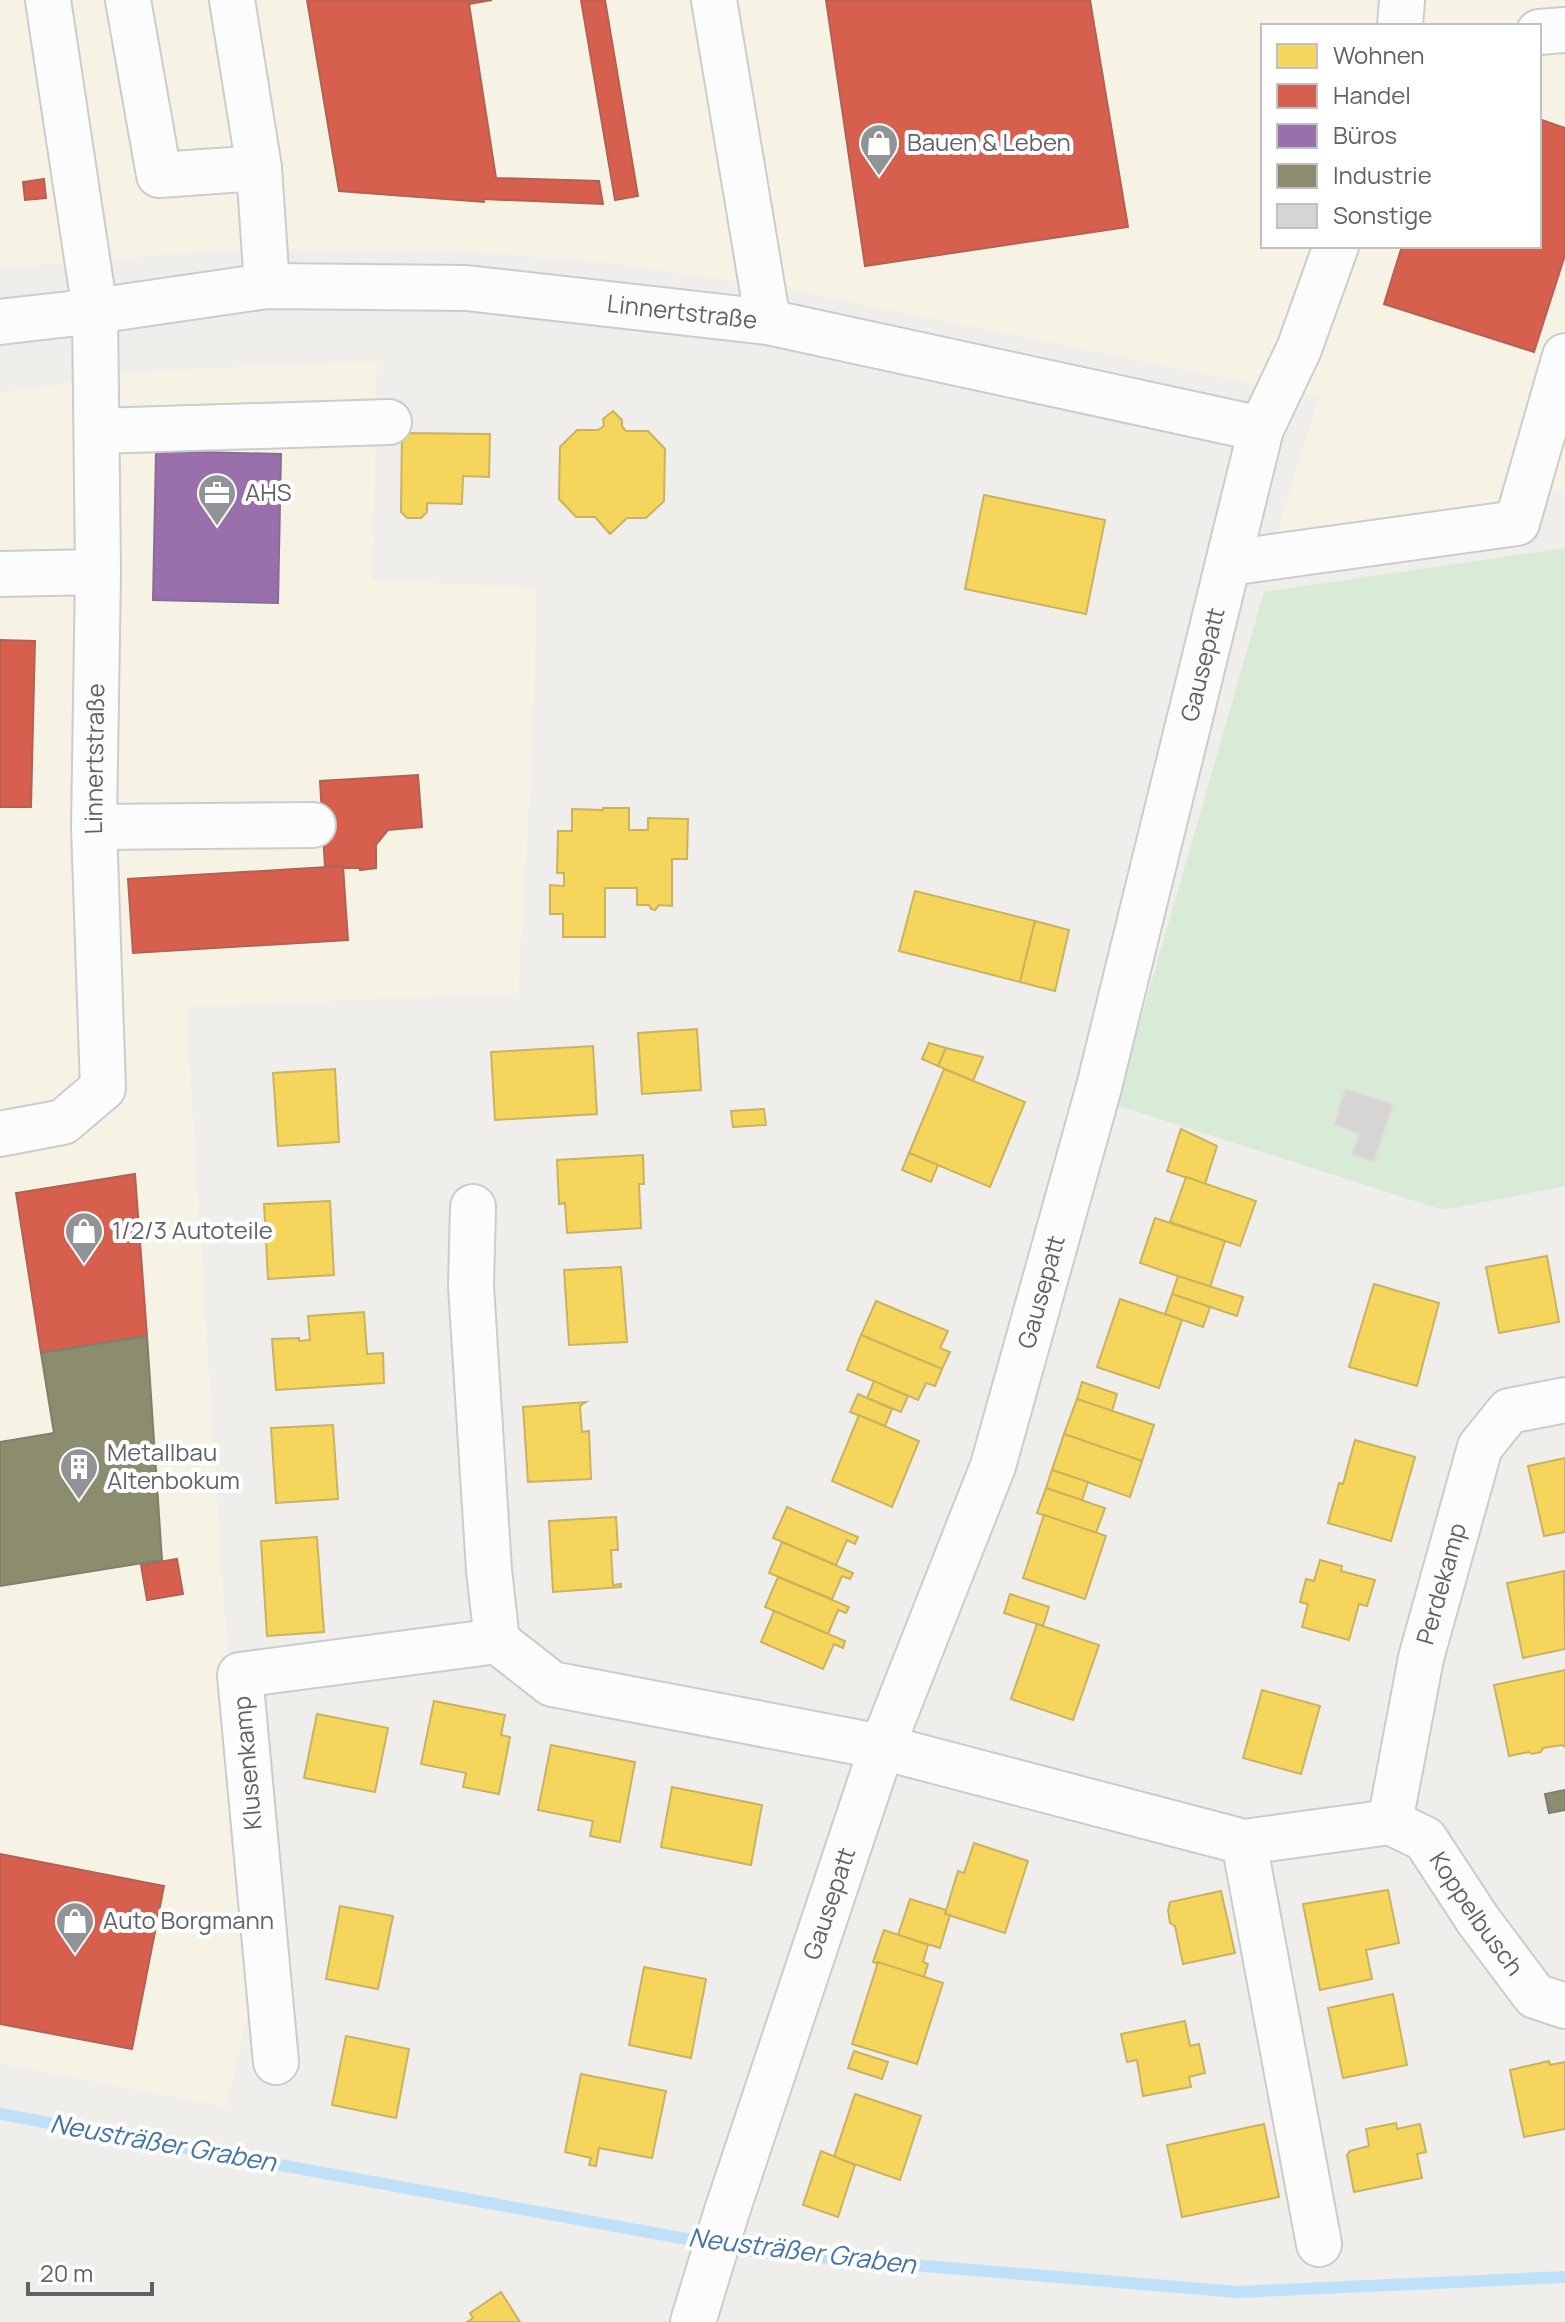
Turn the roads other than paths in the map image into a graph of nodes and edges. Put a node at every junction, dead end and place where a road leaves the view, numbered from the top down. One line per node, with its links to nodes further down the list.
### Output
1 (48, 0): 12 (street)
2 (128, 0): 9 (street)
3 (232, 0): 9 (street)
4 (714, 0): 14 (street)
5 (1402, 0): 6 (street)
6 (1400, 24)
7 (1565, 30): 8 (street)
8 (1541, 32)
9 (259, 168): 11 (street)
10 (1335, 248): 17 (street, Gausepatt)
11 (267, 286): 12 (street, Linnertstraße); 14 (street, Linnertstraße)
12 (95, 311): 13 (street, Linnertstraße); 18 (street, Linnertstraße)
13 (0, 322)
14 (768, 322): 17 (street, Linnertstraße)
15 (1565, 356): 19 (street)
16 (389, 422): 18 (street)
17 (1261, 429): 19 (street, Gausepatt)
18 (97, 431): 20 (street, Linnertstraße)
19 (1229, 563): 28 (street, Gausepatt)
20 (98, 572): 21 (street); 23 (street, Linnertstraße)
21 (0, 574)
22 (313, 825): 23 (street)
23 (94, 827): 24 (street, Linnertstraße)
24 (0, 1134)
25 (473, 1207): 27 (street)
26 (1565, 1400): 29 (street, Perdekamp)
27 (497, 1641): 28 (street); 32 (street, Klusenkamp)
28 (882, 1747): 30 (street); 34 (street, Gausepatt)
29 (1390, 1822): 30 (street); 31 (street, Koppelbusch)
30 (1244, 1842): 33 (street)
31 (1565, 2006)
32 (276, 2062)
33 (1319, 2244)
34 (693, 2322)

